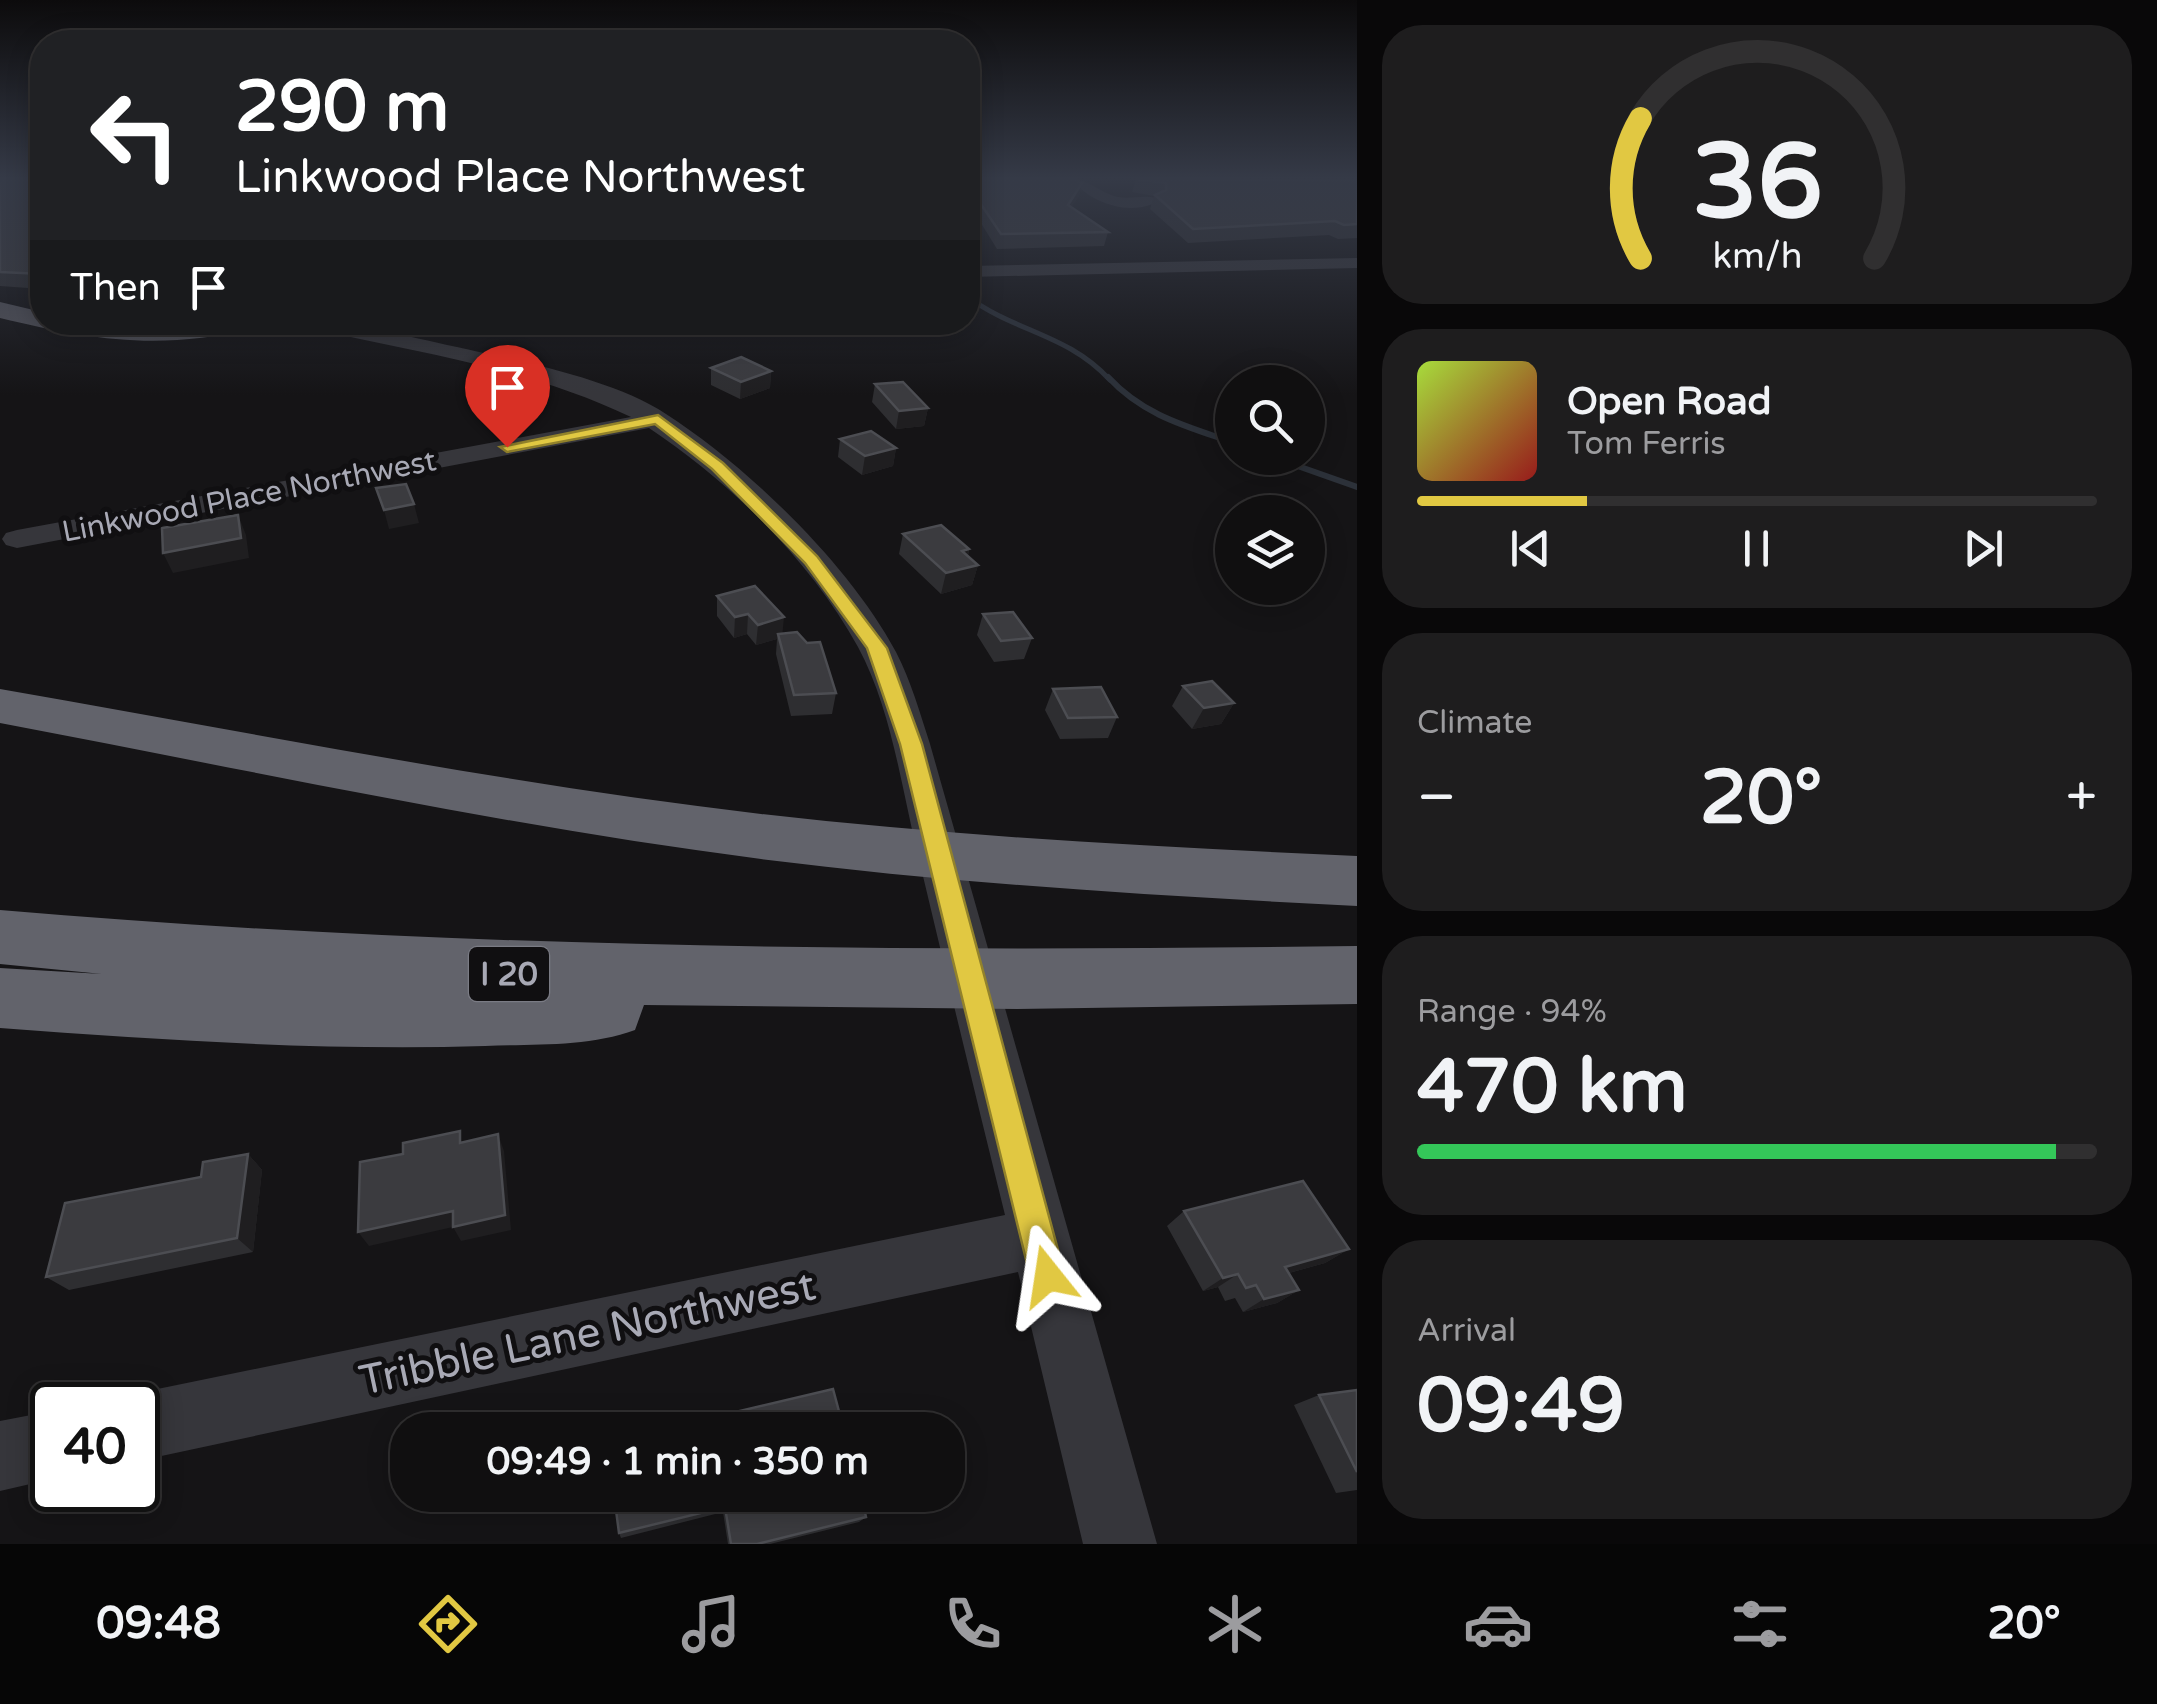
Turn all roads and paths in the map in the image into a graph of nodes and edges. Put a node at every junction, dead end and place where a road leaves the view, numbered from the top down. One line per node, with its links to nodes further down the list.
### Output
1 (1357, 263): 2 (street)
2 (980, 272)
3 (0, 310): 4 (main road)
4 (30, 317)
5 (365, 335): 6 (street)
6 (658, 419): 7 (street, Linkwood Place Northwest); 16 (street)
7 (17, 540)
8 (0, 678): 10 (highway)
9 (0, 706): 10 (highway)
10 (358, 769): 11 (highway)
11 (1357, 880)
12 (0, 937): 14 (highway, I 20)
13 (1357, 976): 14 (highway, I 20)
14 (1020, 981): 15 (highway)
15 (0, 998)
16 (1038, 1238): 17 (street, Tribble Lane Northwest); 20 (street)
17 (160, 1422)
18 (30, 1450): 19 (street)
19 (0, 1456)
20 (1120, 1544)

